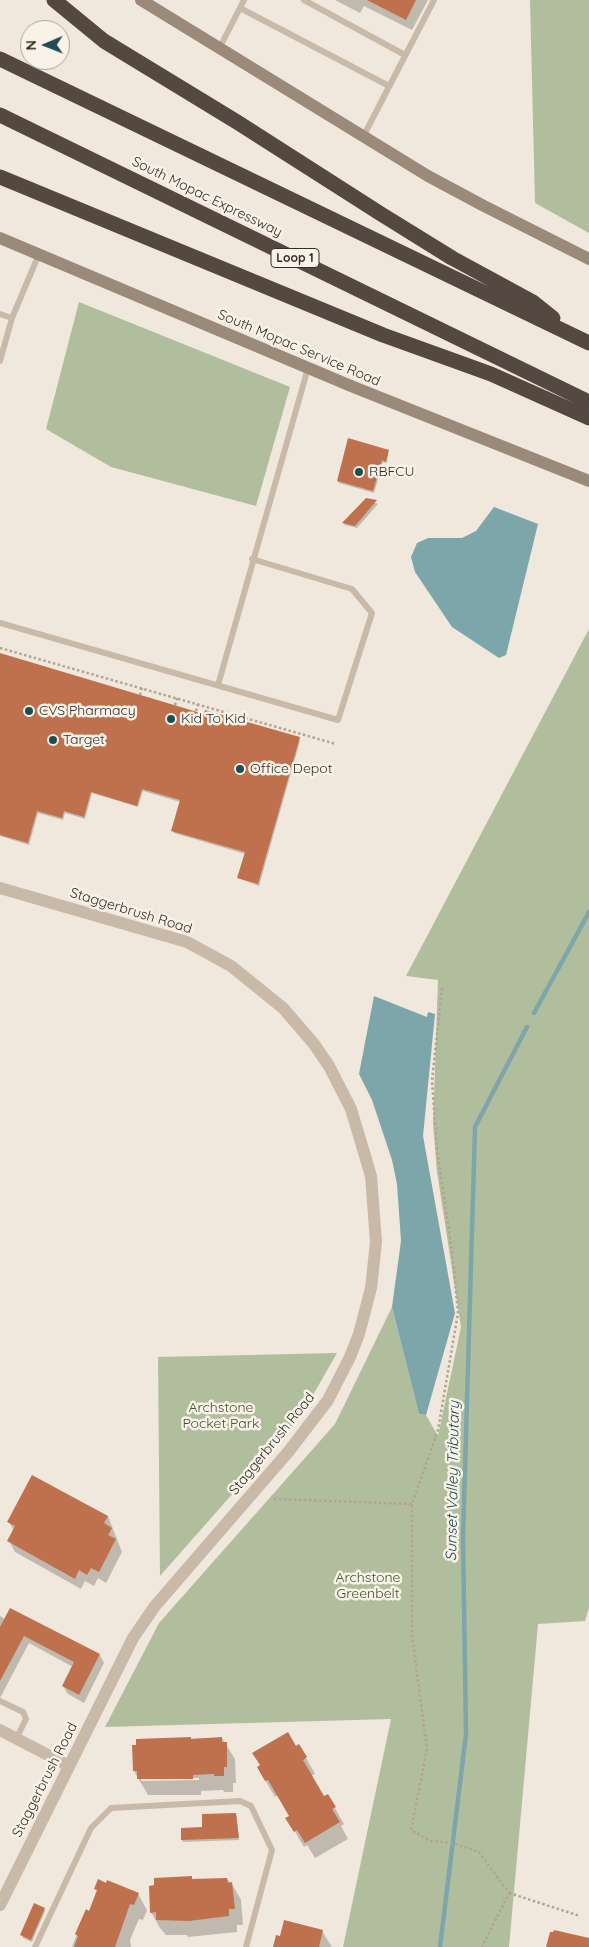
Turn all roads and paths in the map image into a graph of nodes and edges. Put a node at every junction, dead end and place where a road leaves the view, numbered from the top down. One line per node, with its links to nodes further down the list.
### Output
1 (54, 0): 19 (highway)
2 (141, 0): 7 (main road)
3 (244, 0): 6 (lane)
4 (304, 0): 8 (lane)
5 (434, 0): 8 (lane)
6 (240, 8): 7 (lane); 10 (lane)
7 (219, 49): 12 (main road)
8 (406, 55): 10 (lane)
9 (0, 59): 19 (highway)
10 (389, 86): 12 (lane)
11 (0, 115): 23 (highway, South Mopac Expressway / Loop 1)
12 (362, 137): 16 (main road)
13 (0, 178): 24 (highway)
14 (0, 238): 15 (main road, South Mopac Service Road)
15 (39, 254): 18 (lane); 22 (main road, South Mopac Service Road)
16 (589, 259)
17 (0, 314): 18 (lane)
18 (12, 318): 21 (lane)
19 (573, 335): 20 (highway)
20 (589, 343)
21 (0, 361)
22 (308, 368): 25 (main road, South Mopac Service Road); 26 (lane)
23 (589, 402)
24 (589, 418)
25 (589, 481)
26 (252, 559): 31 (lane); 31 (lane)
27 (0, 624): 31 (lane)
28 (0, 648): 29 (path)
29 (9, 650): 30 (path); 32 (path)
30 (8, 655)
31 (218, 685)
32 (142, 688): 33 (path); 34 (path)
33 (140, 695)
34 (177, 698): 35 (path); 36 (path)
35 (198, 704): 37 (path); 38 (path)
36 (175, 705)
37 (196, 711)
38 (336, 744)
39 (0, 888): 46 (street, Staggerbrush Road)
40 (442, 988): 42 (path)
41 (274, 1499): 42 (path)
42 (412, 1504): 47 (path)
43 (0, 1701): 45 (lane)
44 (0, 1730): 45 (street)
45 (16, 1739): 46 (street)
46 (69, 1766): 48 (street, Staggerbrush Road)
47 (509, 1893): 49 (path); 52 (path)
48 (0, 1905)
49 (580, 1916)
50 (35, 1947): 51 (lane)
51 (246, 1947)
52 (482, 1947)

